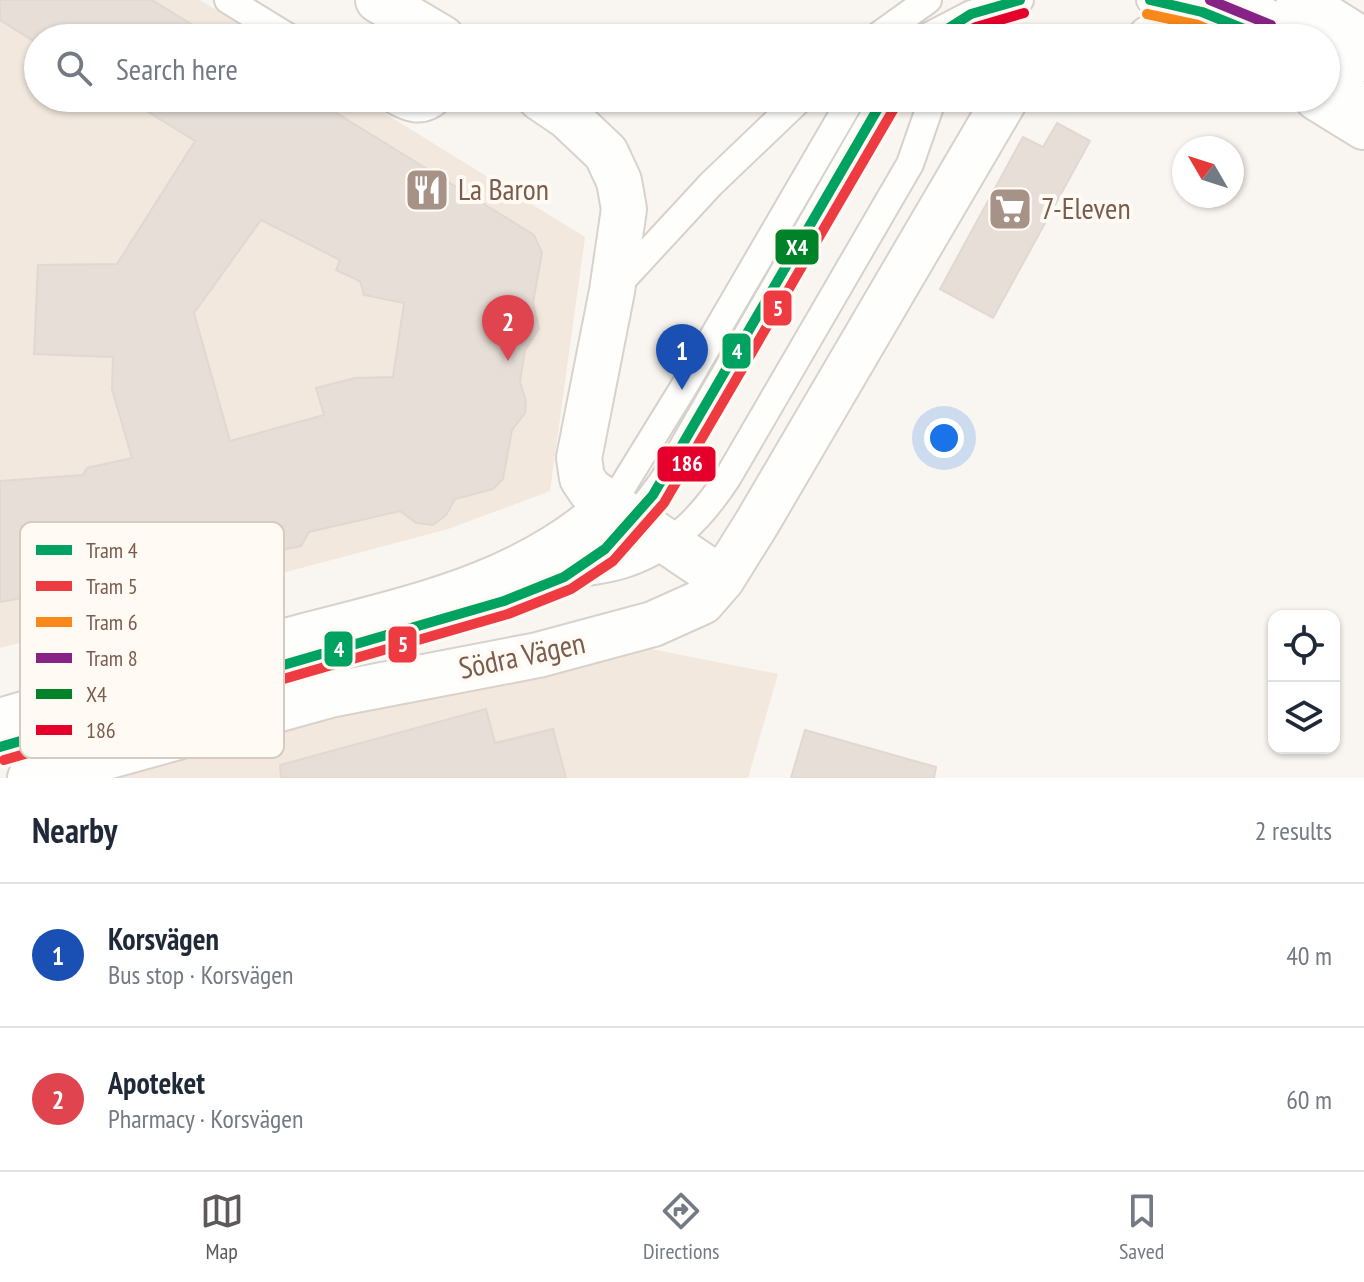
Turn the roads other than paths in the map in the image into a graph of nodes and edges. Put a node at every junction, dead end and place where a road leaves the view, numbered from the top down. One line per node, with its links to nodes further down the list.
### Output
1 (228, 0): 11 (lane)
2 (378, 0): 12 (main road)
3 (908, 0): 13 (lane)
4 (928, 0): 14 (lane)
5 (939, 0): 15 (lane)
6 (1020, 0): 10 (lane)
7 (1150, 0): 16 (lane)
8 (1241, 0): 9 (lane)
9 (1303, 17)
10 (948, 21)
11 (267, 24)
12 (418, 24)
13 (892, 24)
14 (898, 24)
15 (925, 24)
16 (1232, 24)
17 (1340, 32): 18 (main road)
18 (1364, 41)
19 (1340, 53): 20 (lane)
20 (1364, 68)
21 (1340, 82): 22 (lane)
22 (1364, 97)
23 (560, 112): 31 (main road)
24 (786, 112): 31 (lane)
25 (844, 112): 32 (lane)
26 (876, 112): 32 (lane)
27 (928, 112): 33 (lane)
28 (998, 112): 35 (main road, Södra Vägen)
29 (1340, 112): 30 (main road)
30 (1364, 127)
31 (612, 291): 32 (main road)
32 (622, 513): 33 (main road); 34 (lane); 36 (main road)
33 (670, 544): 34 (lane); 35 (main road)
34 (564, 577): 37 (lane, Södra Vägen)
35 (722, 579): 38 (main road, Södra Vägen)
36 (284, 643)
37 (284, 665)
38 (284, 708)
39 (20, 715): 40 (main road)
40 (0, 721)
41 (20, 741): 42 (lane, Södra Vägen)
42 (0, 747)
43 (102, 758): 44 (main road, Södra Vägen)
44 (30, 778)

